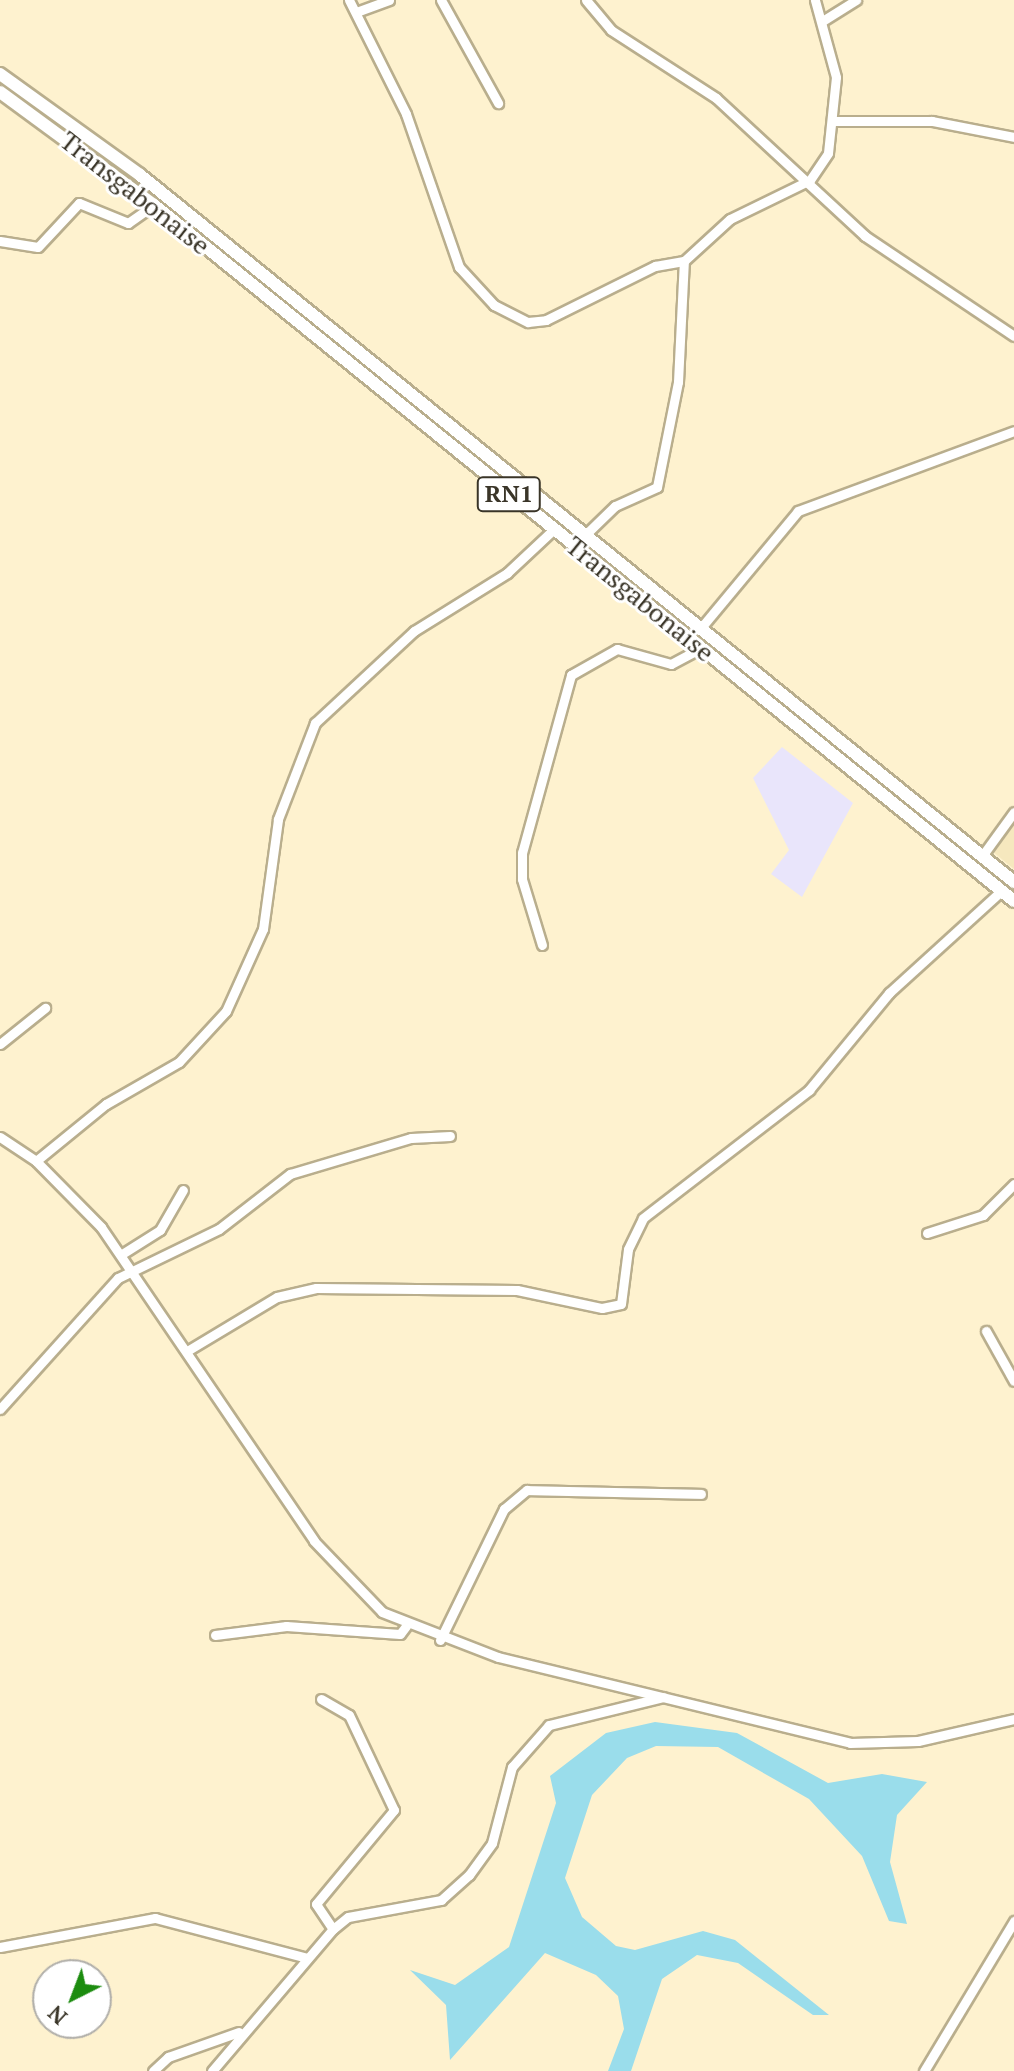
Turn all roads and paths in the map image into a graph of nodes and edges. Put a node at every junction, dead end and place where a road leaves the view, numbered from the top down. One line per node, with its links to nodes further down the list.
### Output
1 (349, 0): 7 (street)
2 (389, 0): 7 (street)
3 (441, 0): 11 (street)
4 (586, 0): 14 (street)
5 (815, 0): 8 (street)
6 (856, 0): 8 (street)
7 (359, 11): 17 (street)
8 (824, 20): 12 (street)
9 (0, 74): 21 (highway, Transgabonaise / RN1)
10 (0, 92): 15 (highway, Transgabonaise / RN1)
11 (498, 103)
12 (834, 121): 13 (street); 14 (street)
13 (1014, 137)
14 (810, 180): 17 (street); 18 (street)
15 (154, 205): 16 (street); 20 (highway, Transgabonaise / RN1)
16 (0, 241)
17 (684, 261): 21 (street)
18 (1014, 336)
19 (1014, 431): 22 (street)
20 (554, 529): 23 (highway, Transgabonaise / RN1); 34 (street)
21 (584, 536): 22 (highway, Transgabonaise / RN1)
22 (700, 629): 25 (highway, Transgabonaise / RN1)
23 (701, 648): 27 (highway, Transgabonaise / RN1); 29 (street)
24 (1014, 812): 25 (street)
25 (982, 856): 26 (highway, Transgabonaise / RN1)
26 (1014, 882)
27 (1001, 891): 28 (highway, Transgabonaise / RN1); 41 (street)
28 (1014, 901)
29 (542, 945)
30 (45, 1008): 31 (street)
31 (0, 1044)
32 (450, 1136): 39 (street)
33 (0, 1137): 34 (street)
34 (36, 1161): 38 (street)
35 (1014, 1184): 37 (street)
36 (183, 1190): 38 (street)
37 (927, 1233)
38 (122, 1254): 39 (street)
39 (134, 1271): 41 (street); 43 (street)
40 (986, 1331): 42 (street)
41 (187, 1351): 45 (street)
42 (1014, 1381)
43 (0, 1409)
44 (701, 1494): 47 (street)
45 (406, 1626): 46 (street); 47 (street)
46 (215, 1635)
47 (440, 1640): 48 (street)
48 (667, 1696): 50 (street); 52 (street)
49 (321, 1699): 52 (street)
50 (1014, 1719)
51 (1014, 1921): 58 (street)
52 (333, 1929): 54 (street)
53 (0, 1947): 54 (street)
54 (307, 1958): 55 (street)
55 (242, 2031): 56 (street); 57 (street)
56 (153, 2071)
57 (212, 2071)
58 (924, 2071)

